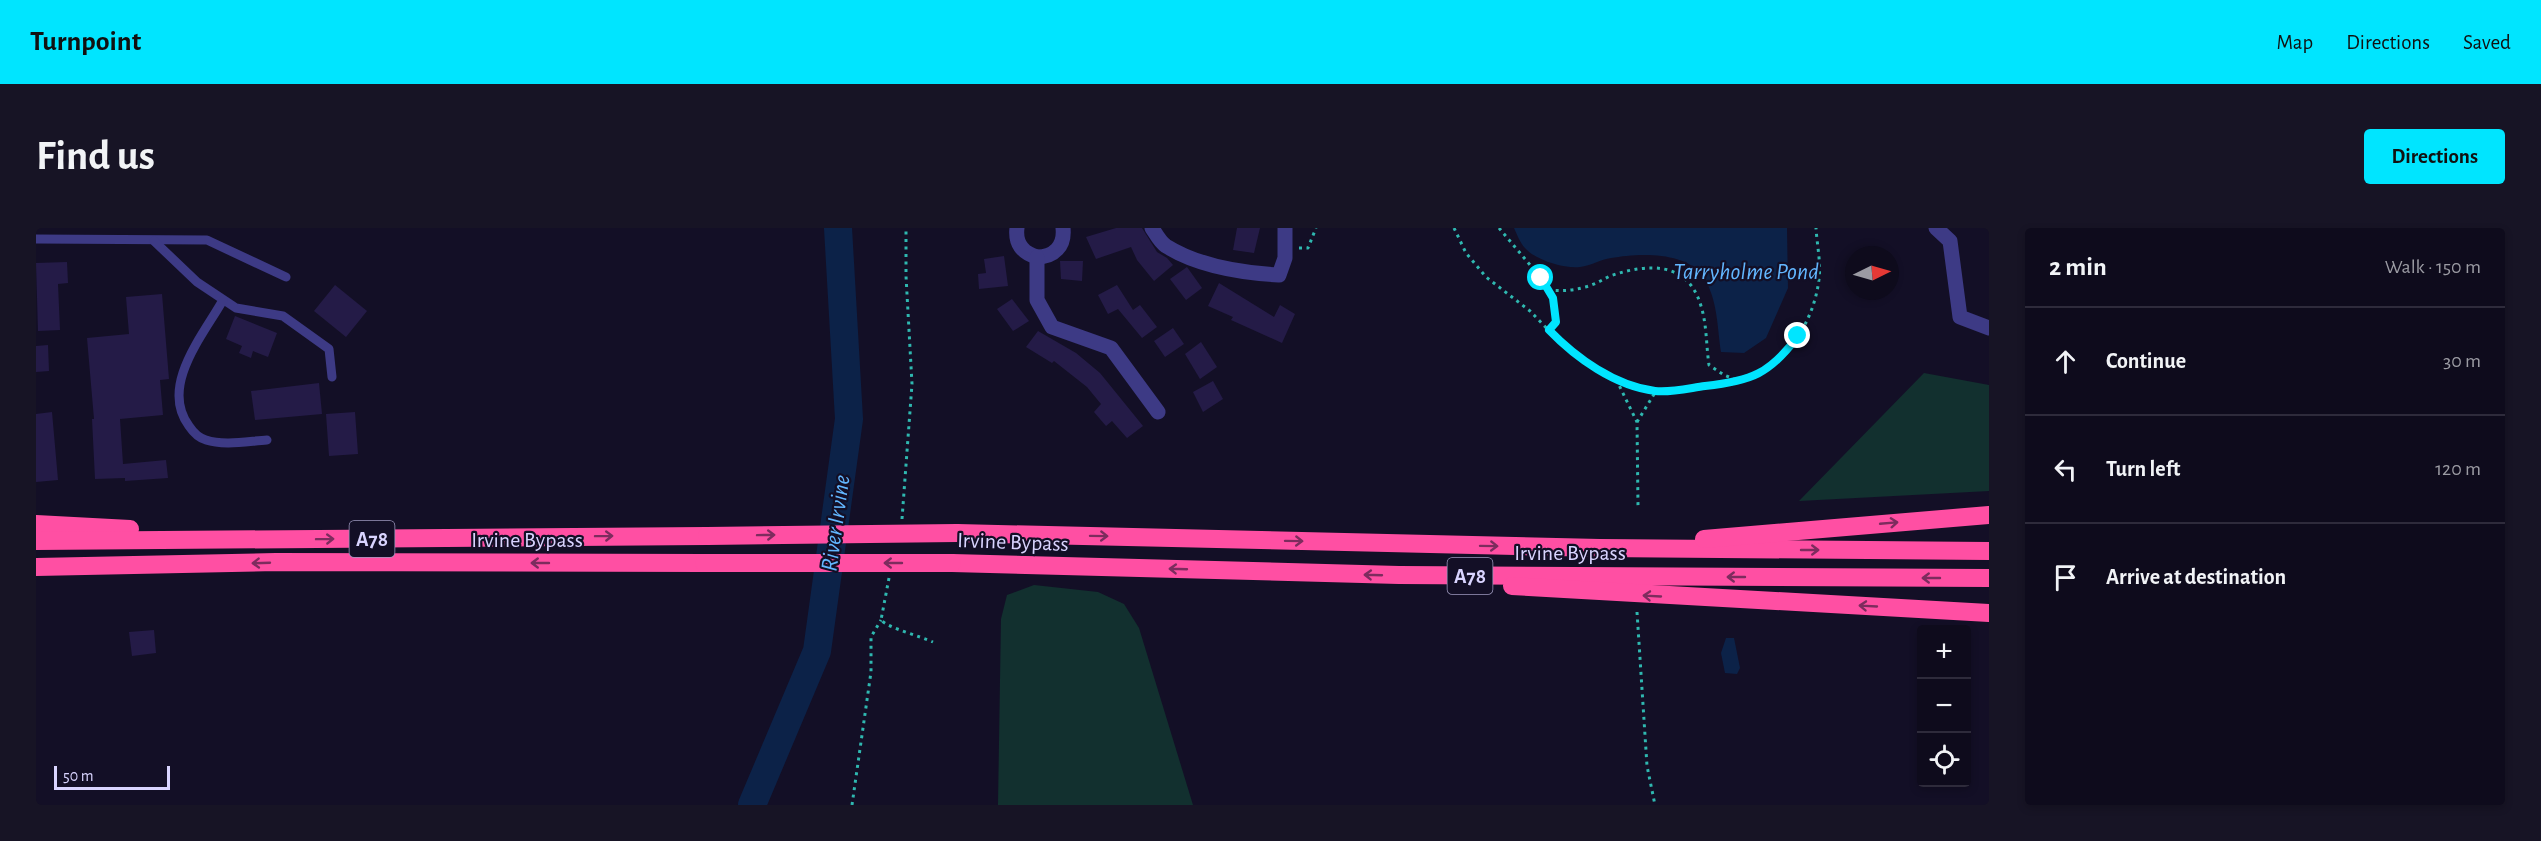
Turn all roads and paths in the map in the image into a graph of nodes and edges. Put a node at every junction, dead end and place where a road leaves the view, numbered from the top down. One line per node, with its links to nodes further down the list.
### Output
1 (906, 228): 30 (path)
2 (1017, 228): 14 (street)
3 (1063, 228): 14 (street)
4 (1152, 228): 13 (street)
5 (1285, 228): 13 (street)
6 (1316, 228): 13 (path)
7 (1454, 228): 19 (path)
8 (1499, 228): 16 (path)
9 (1816, 228): 22 (path)
10 (1936, 228): 18 (street)
11 (36, 239): 12 (lane)
12 (154, 241): 15 (lane); 17 (lane)
13 (1285, 250)
14 (1037, 258): 24 (street)
15 (286, 277)
16 (1548, 290): 19 (path); 22 (path)
17 (223, 300): 20 (lane); 26 (lane)
18 (1989, 328)
19 (1549, 330): 21 (path)
20 (332, 377)
21 (1617, 381): 23 (path); 25 (path)
22 (1741, 382): 23 (path)
23 (1656, 392): 25 (path)
24 (1158, 412)
25 (1637, 422): 27 (path)
26 (267, 440)
27 (1638, 506)
28 (1989, 515): 33 (highway, A78, one-way to 28)
29 (36, 524): 31 (highway)
30 (901, 526)
31 (290, 539): 32 (highway, Irvine Bypass / A78); 33 (highway, Irvine Bypass / A78, one-way to 33, bridge)
32 (36, 541)
33 (1600, 548): 34 (highway, Irvine Bypass / A78, one-way to 34)
34 (1989, 551)
35 (36, 567): 36 (highway, Irvine Bypass / A78)
36 (125, 567): 38 (highway); 39 (highway, Irvine Bypass / A78, one-way to 36, bridge)
37 (891, 568): 43 (path)
38 (36, 573)
39 (1400, 575): 40 (highway, Irvine Bypass / A78, one-way to 39); 42 (highway, A78, one-way to 39)
40 (1989, 578)
41 (1637, 612): 46 (path)
42 (1989, 613)
43 (881, 620): 44 (path); 45 (path)
44 (933, 642)
45 (852, 805)
46 (1655, 805)

